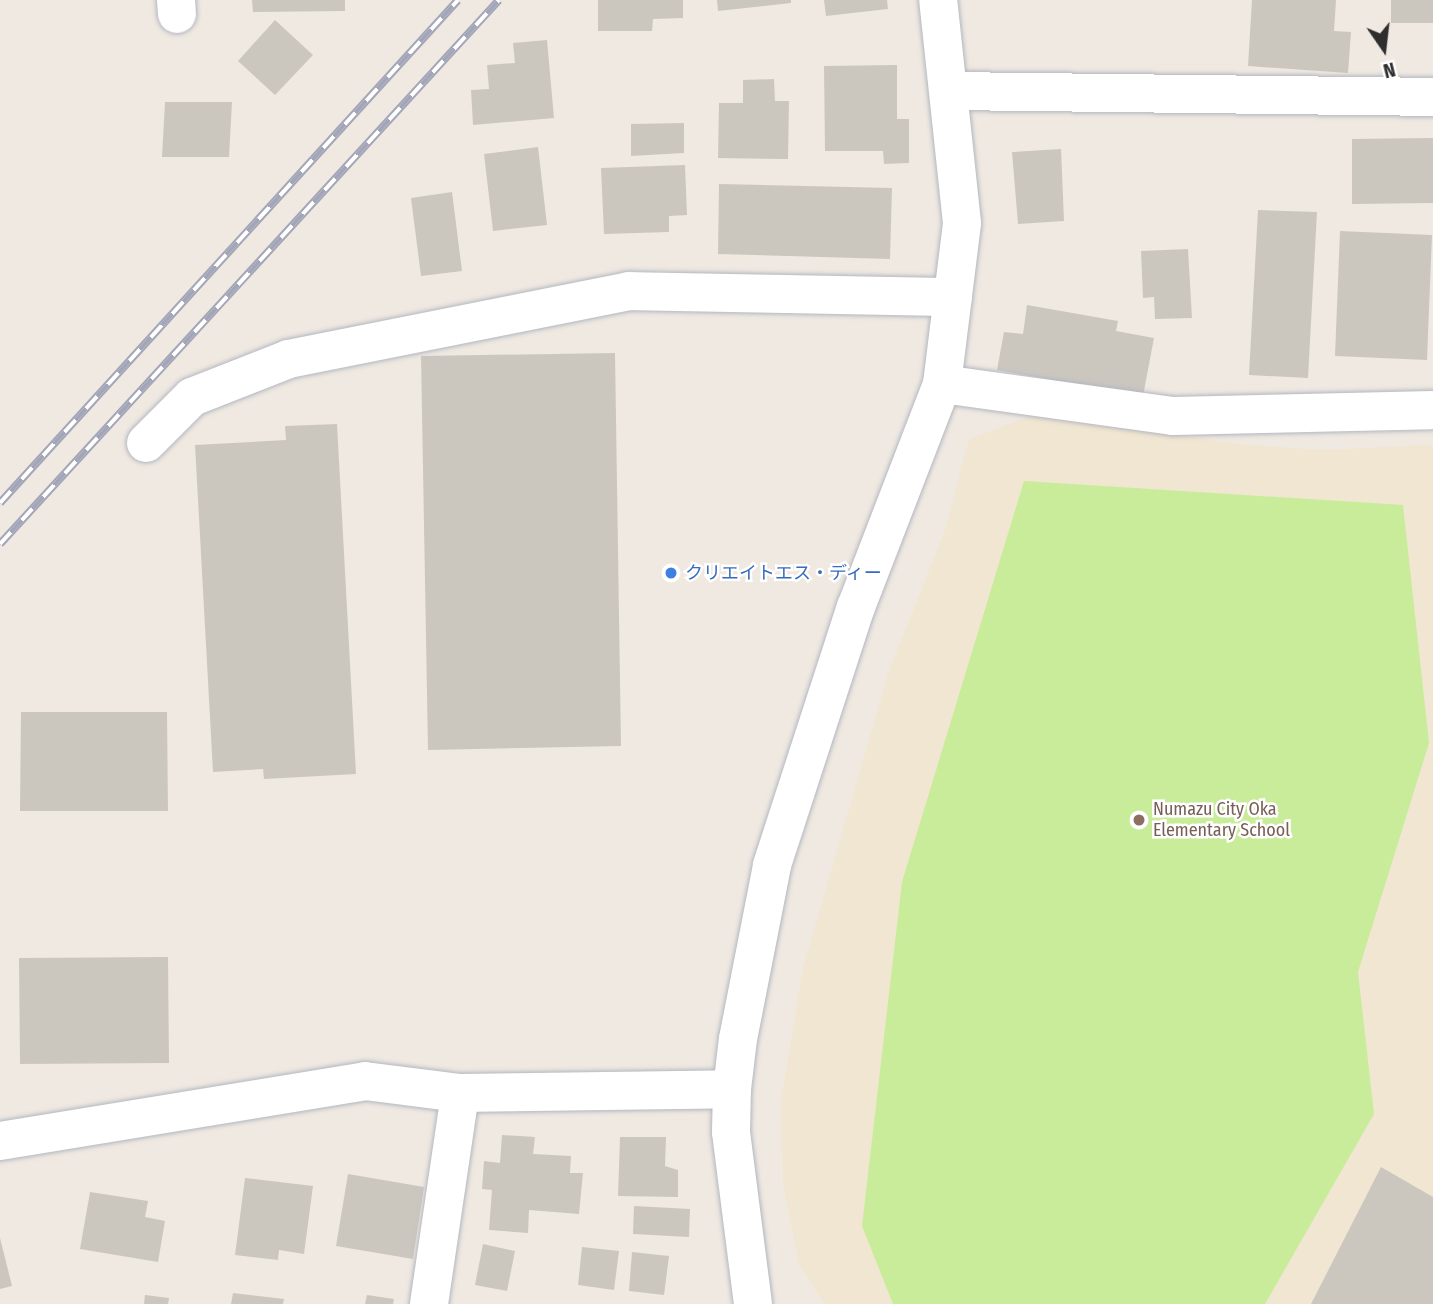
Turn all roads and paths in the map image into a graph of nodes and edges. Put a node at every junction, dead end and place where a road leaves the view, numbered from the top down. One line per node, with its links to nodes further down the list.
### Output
1 (938, 0): 2 (street)
2 (949, 90): 3 (street); 4 (street)
3 (1433, 97)
4 (953, 297): 5 (street); 7 (street)
5 (942, 384): 6 (street); 8 (street)
6 (1433, 410)
7 (146, 443)
8 (732, 1089): 9 (street); 12 (street)
9 (460, 1093): 10 (street); 11 (street)
10 (0, 1141)
11 (429, 1304)
12 (753, 1304)

